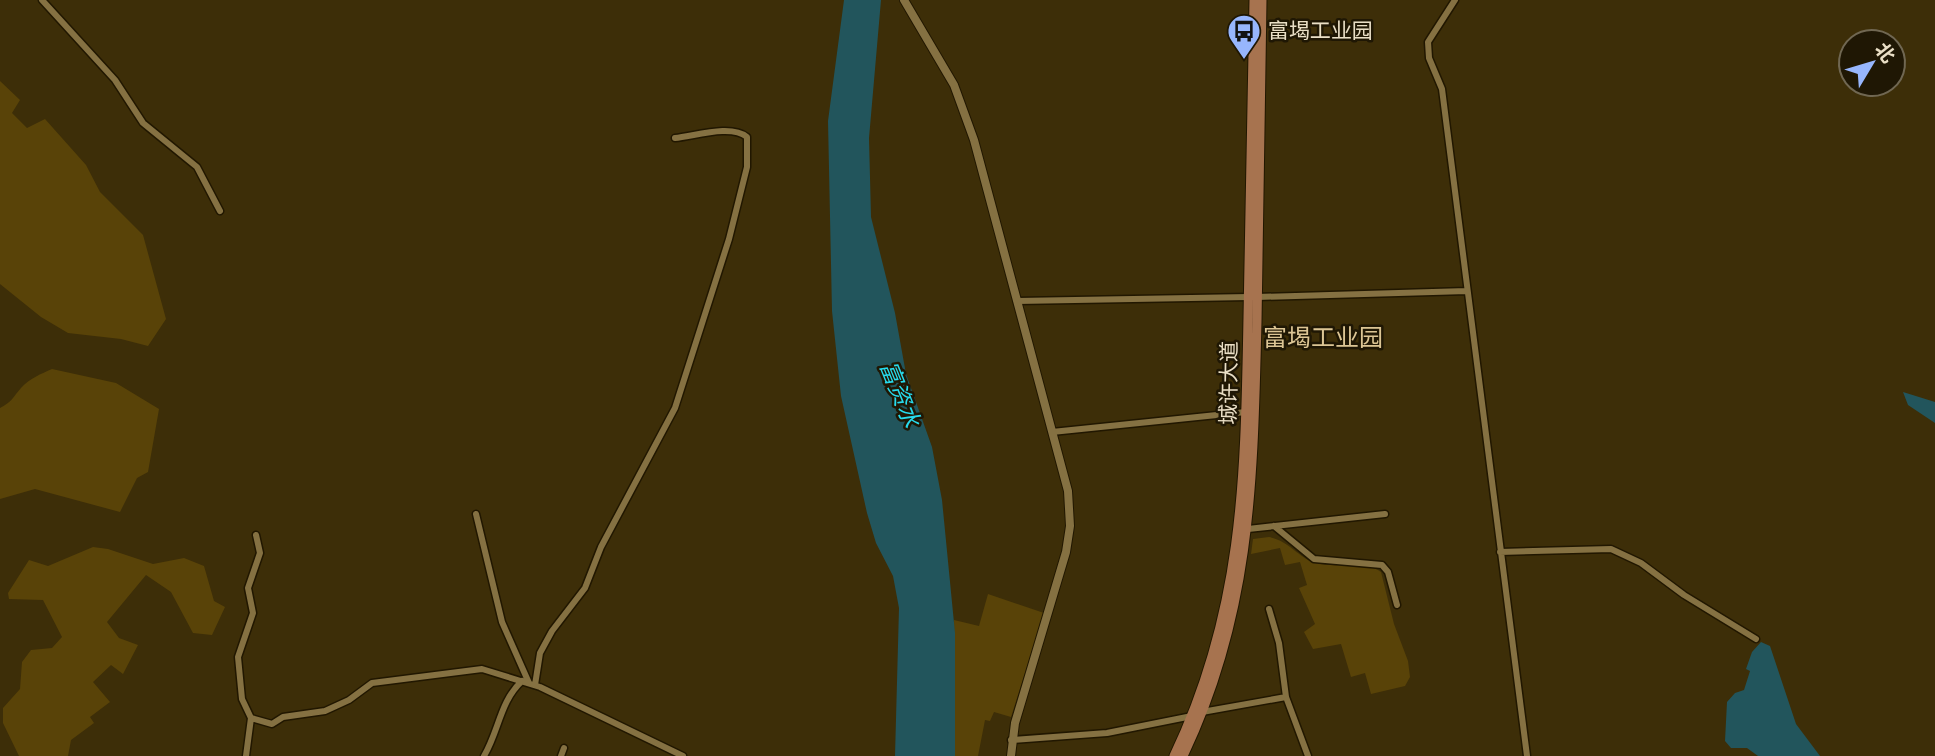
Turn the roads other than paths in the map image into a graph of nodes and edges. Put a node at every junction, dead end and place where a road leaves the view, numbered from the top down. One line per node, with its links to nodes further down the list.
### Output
1 (42, 0): 7 (street)
2 (905, 0): 10 (street)
3 (1254, 0): 9 (main road, 城许大道)
4 (1262, 0): 9 (main road, 城许大道)
5 (1455, 0): 8 (street)
6 (675, 138): 22 (street)
7 (220, 211)
8 (1467, 291): 9 (street); 18 (street)
9 (1253, 297): 10 (street); 11 (main road, 城许大道); 16 (main road, 城许大道)
10 (1017, 301): 12 (street)
11 (1246, 412): 12 (street); 25 (main road, 城许大道)
12 (1052, 432): 27 (street)
13 (476, 514): 22 (street)
14 (1385, 514): 15 (street)
15 (1274, 526): 16 (street); 19 (street)
16 (1248, 529): 24 (main road, 城许大道)
17 (256, 535): 26 (street)
18 (1500, 551): 21 (street); 37 (street)
19 (1397, 605)
20 (1269, 609): 23 (street)
21 (1756, 639)
22 (529, 683): 26 (street); 30 (street); 32 (street)
23 (1286, 697): 24 (street); 36 (street)
24 (1202, 712): 35 (main road, 城许大道)
25 (1192, 716): 27 (street); 34 (main road, 城许大道)
26 (251, 718): 29 (street)
27 (1011, 740): 33 (street)
28 (564, 748): 31 (street)
29 (246, 756)
30 (484, 756)
31 (561, 756)
32 (683, 756)
33 (1011, 756)
34 (1174, 756)
35 (1183, 756)
36 (1308, 756)
37 (1527, 756)

